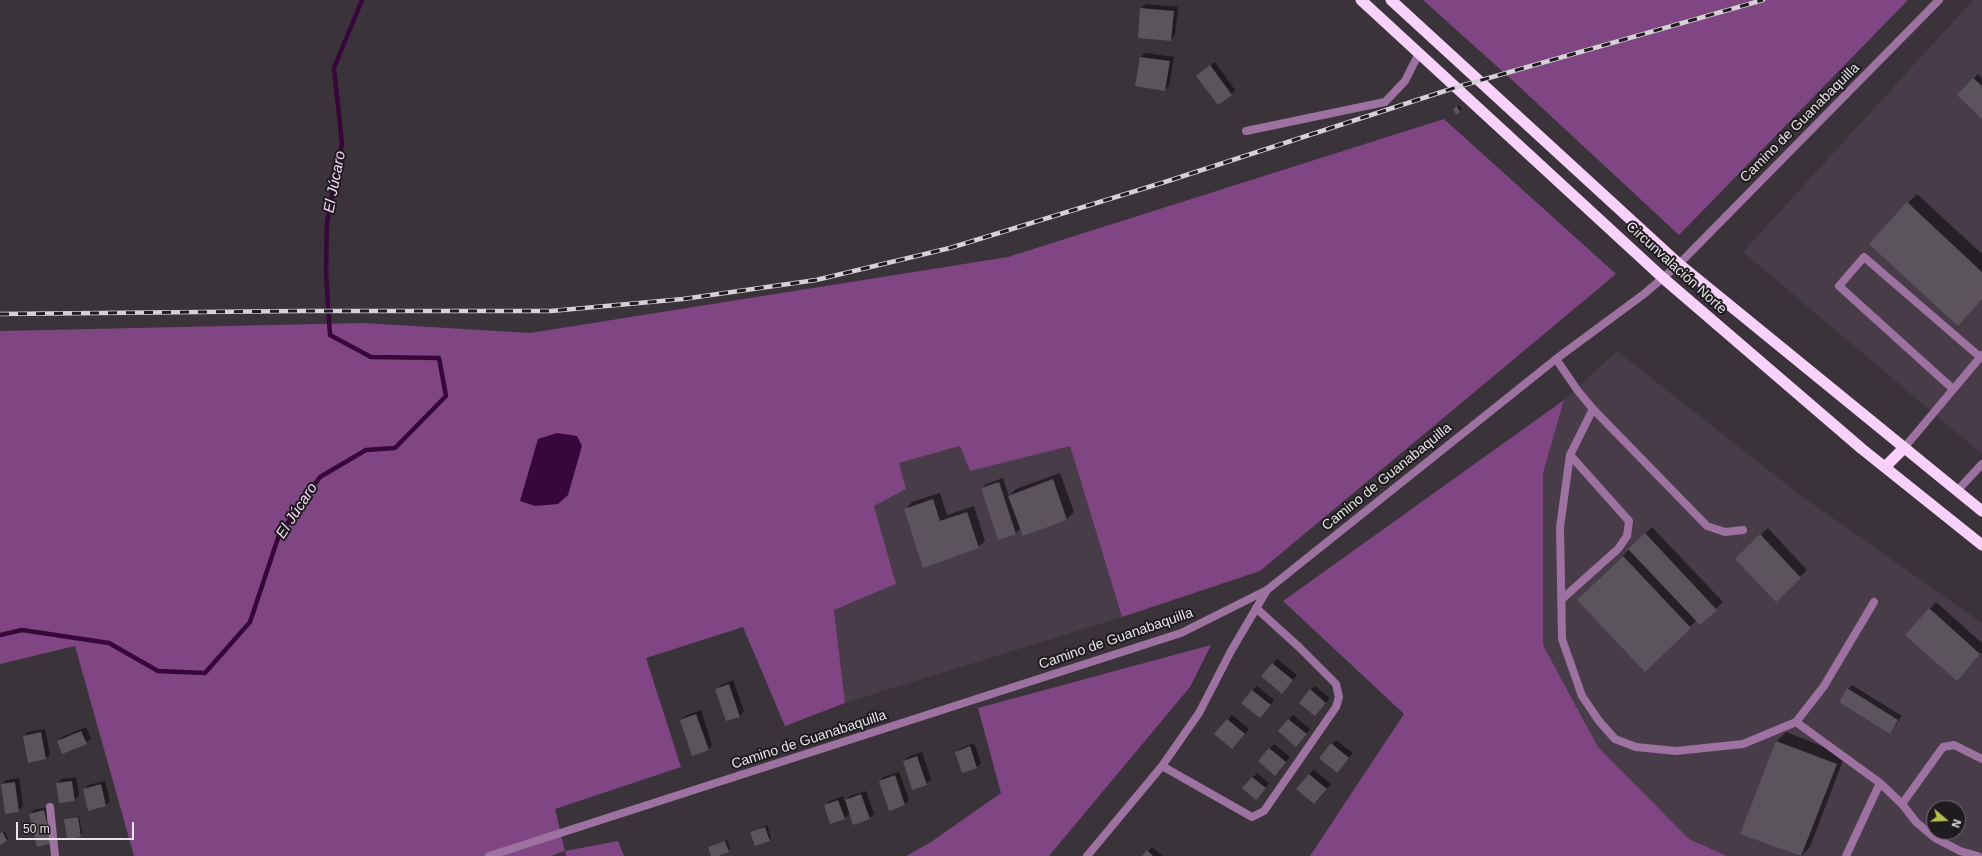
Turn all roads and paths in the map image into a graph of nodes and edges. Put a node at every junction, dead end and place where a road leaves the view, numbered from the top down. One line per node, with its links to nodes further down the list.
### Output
1 (1361, 0): 4 (highway, Circunvalación Norte)
2 (1391, 0): 6 (highway, Circunvalación Norte)
3 (1939, 0): 6 (street, Camino de Guanabaquilla)
4 (1419, 53): 5 (street); 7 (highway, Circunvalación Norte)
5 (1246, 131)
6 (1680, 264): 7 (street, Camino de Guanabaquilla); 12 (highway, Circunvalación Norte)
7 (1663, 278): 9 (street, Camino de Guanabaquilla); 15 (highway, Circunvalación Norte)
8 (1981, 356): 10 (street); 10 (street)
9 (1556, 359): 11 (street); 20 (street, Camino de Guanabaquilla)
10 (1953, 389): 12 (street)
11 (1593, 409): 13 (street); 18 (street)
12 (1904, 448): 15 (highway); 16 (highway, Circunvalación Norte)
13 (1570, 455): 21 (street); 21 (street)
14 (1982, 464): 16 (street)
15 (1885, 467): 19 (highway, Circunvalación Norte)
16 (1957, 491): 17 (highway, Circunvalación Norte)
17 (1982, 511)
18 (1743, 530)
19 (1982, 545)
20 (1267, 590): 23 (street); 31 (street, Camino de Guanabaquilla)
21 (1562, 599): 24 (street)
22 (1874, 602): 24 (street)
23 (1256, 608): 26 (street); 26 (street)
24 (1796, 722): 27 (street)
25 (1982, 759): 28 (street)
26 (1162, 766): 32 (street)
27 (1880, 784): 28 (street); 33 (street)
28 (1902, 804): 34 (street)
29 (50, 806): 30 (street)
30 (55, 856)
31 (489, 856)
32 (1087, 856)
33 (1846, 856)
34 (1978, 856)

